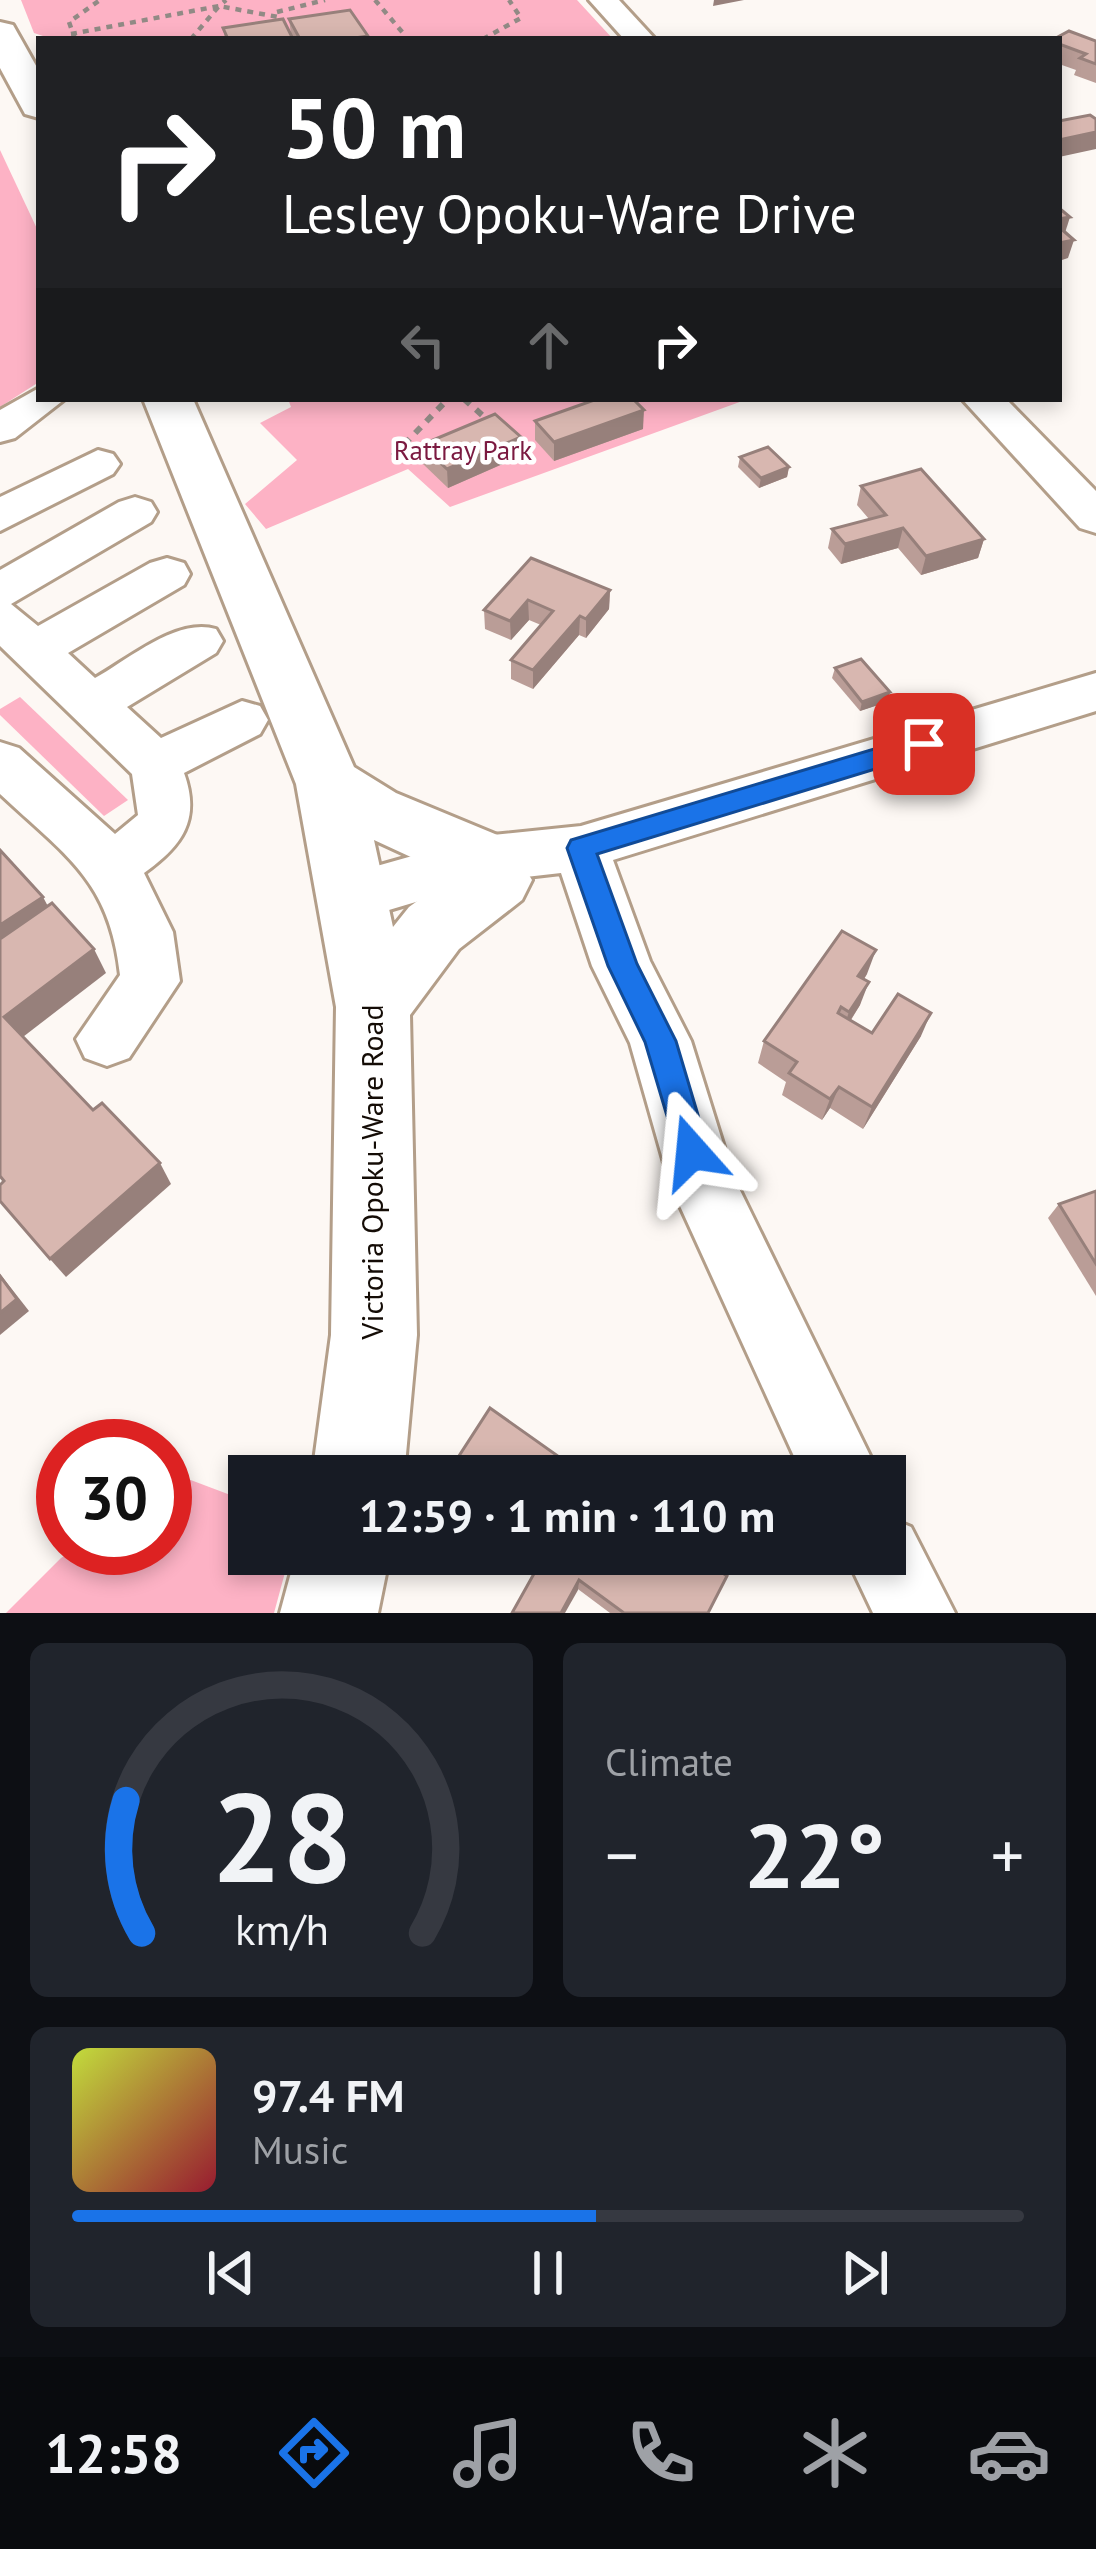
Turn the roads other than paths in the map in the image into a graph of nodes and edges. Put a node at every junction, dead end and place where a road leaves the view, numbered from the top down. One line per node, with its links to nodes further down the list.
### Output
1 (603, 0): 3 (street)
2 (0, 33): 4 (main road)
3 (637, 36)
4 (36, 100)
5 (40, 402): 8 (street)
6 (168, 402): 22 (main road, Victoria Opoku-Ware Road)
7 (986, 402): 12 (street)
8 (0, 429)
9 (98, 464): 11 (street)
10 (135, 512): 14 (street)
11 (0, 516)
12 (1096, 518)
13 (167, 574): 15 (street)
14 (0, 591)
15 (17, 634): 18 (street)
16 (200, 641): 18 (street)
17 (1096, 692): 23 (street)
18 (91, 704): 21 (street)
19 (242, 720): 21 (street)
20 (0, 762): 24 (street)
21 (154, 764): 24 (street)
22 (329, 784): 23 (main road); 25 (main road, Victoria Opoku-Ware Road)
23 (529, 860): 25 (street); 25 (main road); 28 (street)
24 (112, 865): 26 (street)
25 (361, 946): 27 (main road, Victoria Opoku-Ware Road)
26 (107, 1039)
27 (360, 1455)
28 (832, 1455)
29 (338, 1575): 31 (main road)
30 (895, 1575): 32 (street)
31 (329, 1613)
32 (915, 1613)

